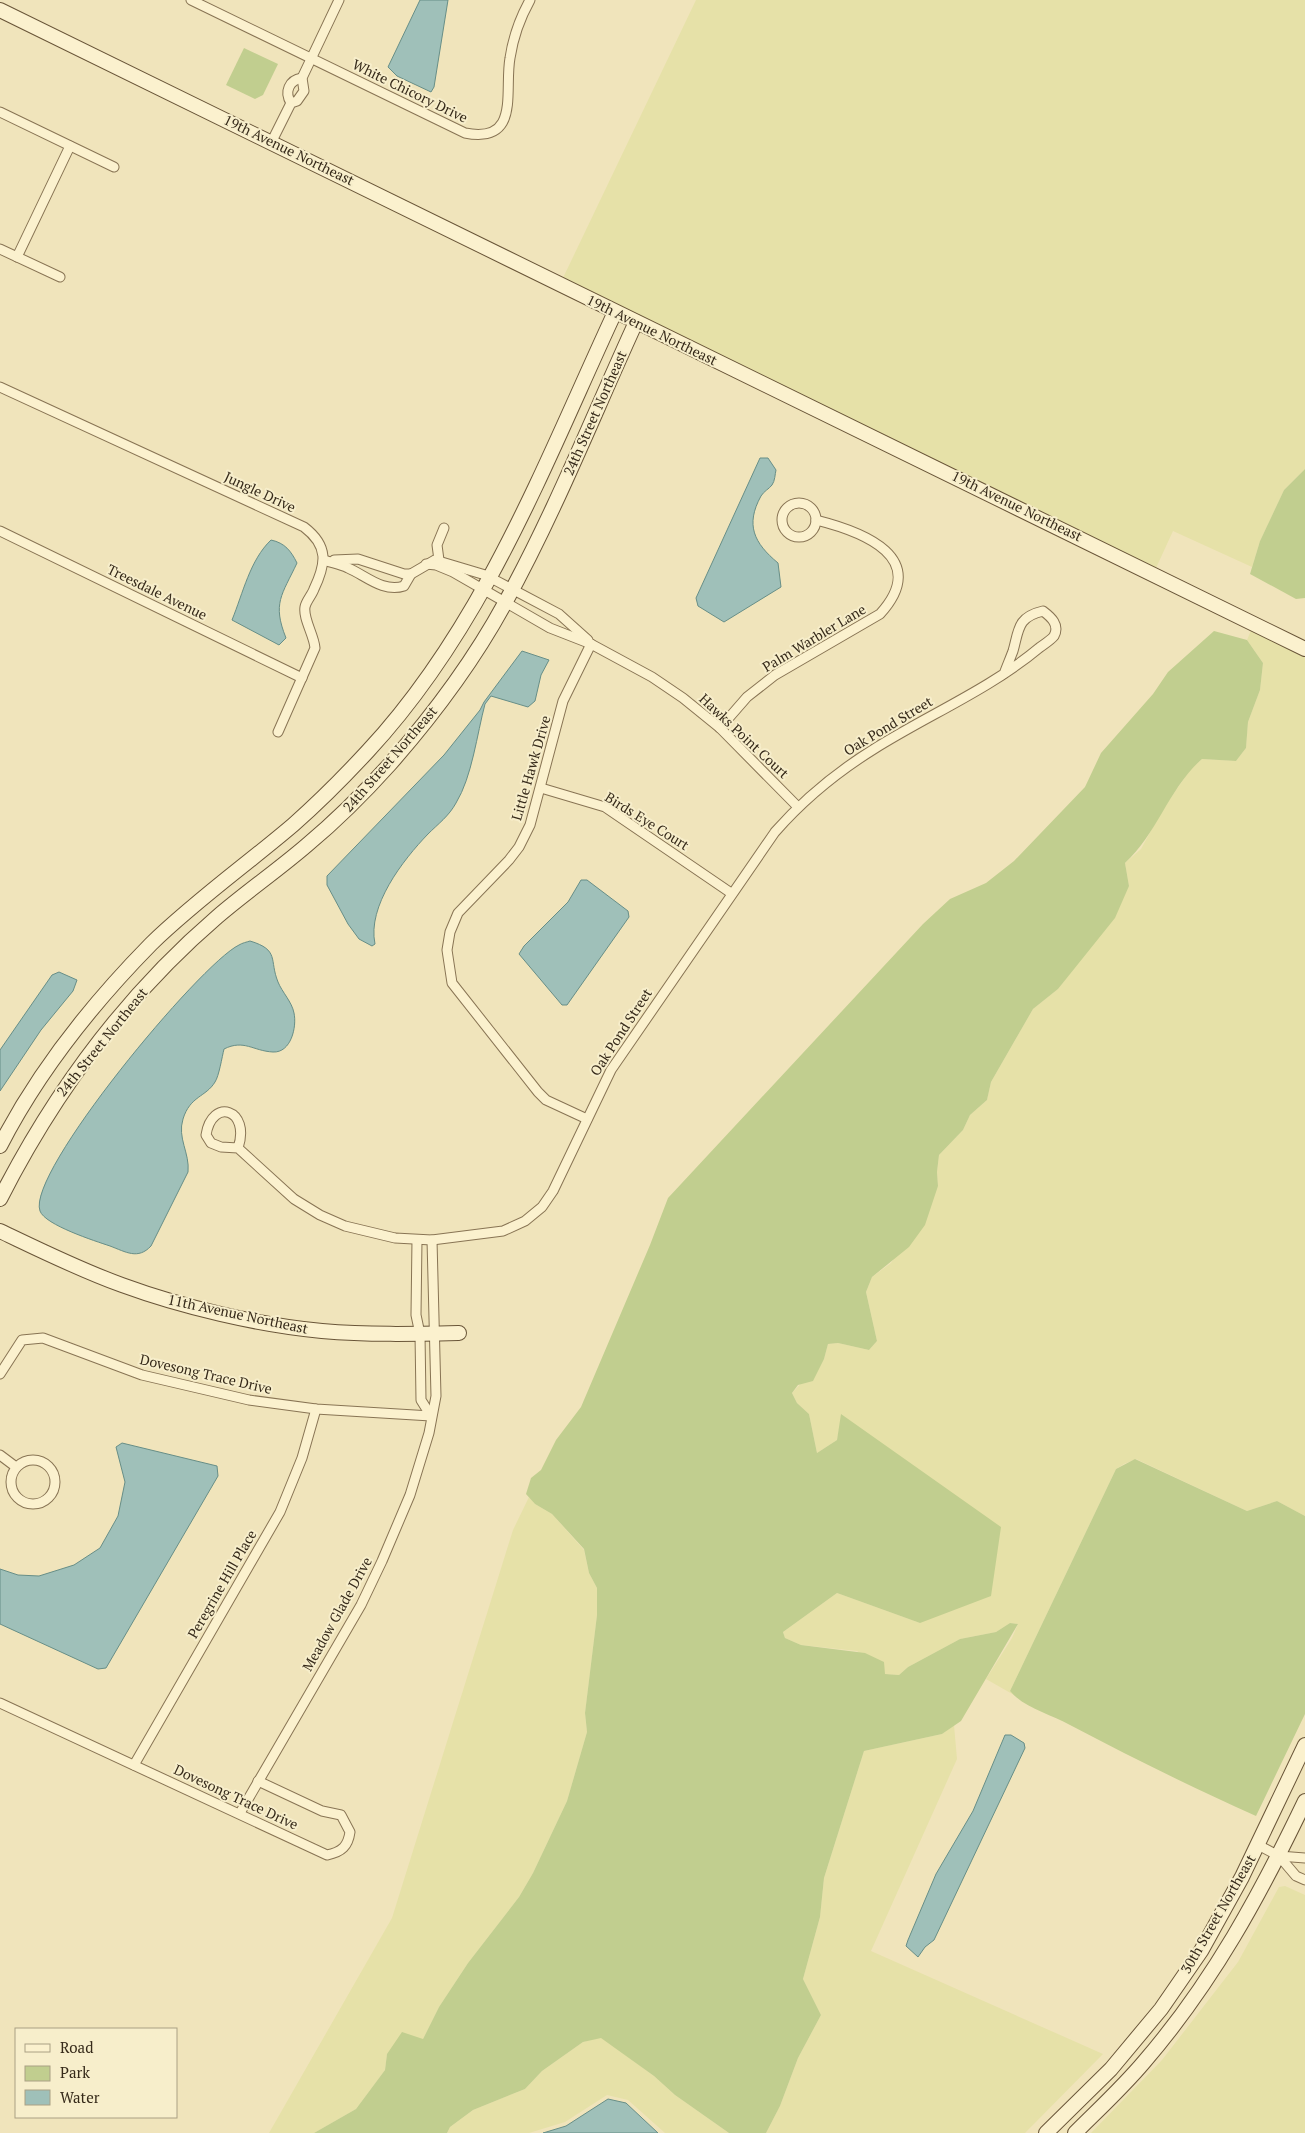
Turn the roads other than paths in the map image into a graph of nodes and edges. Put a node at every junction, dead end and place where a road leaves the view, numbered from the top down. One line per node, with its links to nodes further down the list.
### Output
1 (191, 0): 5 (street, White Chicory Drive)
2 (339, 0): 5 (street)
3 (530, 0): 5 (street, White Chicory Drive)
4 (0, 10): 9 (street, 19th Avenue Northeast)
5 (312, 59): 6 (street)
6 (302, 78): 7 (street); 7 (street)
7 (290, 104): 9 (street)
8 (0, 112): 10 (street)
9 (272, 141): 15 (street, 19th Avenue Northeast)
10 (70, 146): 11 (street); 13 (street)
11 (114, 167)
12 (0, 249): 13 (street)
13 (17, 256): 14 (street)
14 (60, 277)
15 (615, 312): 16 (street, 19th Avenue Northeast); 25 (street, 24th Street Northeast)
16 (636, 322): 26 (street, 24th Street Northeast); 30 (street, 19th Avenue Northeast)
17 (0, 388): 21 (street, Jungle Drive)
18 (816, 520): 18 (street); 33 (street, Palm Warbler Lane)
19 (444, 528): 22 (street)
20 (0, 532): 32 (street, Treesdale Avenue)
21 (324, 560): 24 (street); 24 (street); 32 (street)
22 (439, 560): 23 (street); 25 (street, Hawks Point Court)
23 (426, 564): 24 (street); 27 (street, Hawks Point Court)
24 (411, 574)
25 (491, 577): 26 (street, Hawks Point Court); 27 (street, 24th Street Northeast)
26 (512, 589): 28 (street, 24th Street Northeast); 29 (street, Hawks Point Court)
27 (484, 592): 28 (street, Hawks Point Court); 39 (street, 24th Street Northeast)
28 (505, 603): 29 (street, Hawks Point Court); 41 (street, 24th Street Northeast)
29 (591, 644): 33 (street, Hawks Point Court); 35 (street, Little Hawk Drive)
30 (1305, 649)
31 (1004, 674): 31 (street, Oak Pond Street); 36 (street, Oak Pond Street)
32 (302, 678): 34 (street)
33 (720, 728): 36 (street, Hawks Point Court)
34 (278, 732)
35 (541, 788): 37 (street, Birds Eye Court); 38 (street, Little Hawk Drive)
36 (798, 807): 37 (street, Oak Pond Street)
37 (731, 893): 38 (street, Oak Pond Street)
38 (587, 1119): 44 (street, Oak Pond Street)
39 (0, 1146)
40 (238, 1148): 40 (street); 43 (street, Oak Pond Street)
41 (0, 1200)
42 (0, 1231): 47 (street, 11th Avenue Northeast)
43 (417, 1240): 44 (street, Oak Pond Street); 47 (street)
44 (432, 1240): 45 (street, Meadow Glade Drive)
45 (435, 1333): 46 (street, 11th Avenue Northeast); 47 (street, 11th Avenue Northeast); 50 (street, Meadow Glade Drive)
46 (459, 1333)
47 (420, 1334): 50 (street)
48 (0, 1374): 49 (street, Dovesong Trace Drive)
49 (316, 1409): 50 (street, Dovesong Trace Drive); 55 (street, Peregrine Hill Place)
50 (431, 1416): 56 (street, Meadow Glade Drive)
51 (0, 1456): 52 (street)
52 (16, 1467): 52 (street)
53 (0, 1703): 55 (street, Dovesong Trace Drive)
54 (1305, 1745): 59 (street, 30th Street Northeast)
55 (134, 1765): 58 (street, Dovesong Trace Drive)
56 (258, 1781): 58 (street, Meadow Glade Drive); 58 (street, Dovesong Trace Drive)
57 (1305, 1800): 60 (street, 30th Street Northeast)
58 (240, 1813)
59 (1258, 1844): 60 (street); 63 (street, 30th Street Northeast)
60 (1279, 1856): 61 (street); 62 (street); 64 (street, 30th Street Northeast)
61 (1305, 1858)
62 (1305, 1880)
63 (1046, 2133)
64 (1075, 2133)

